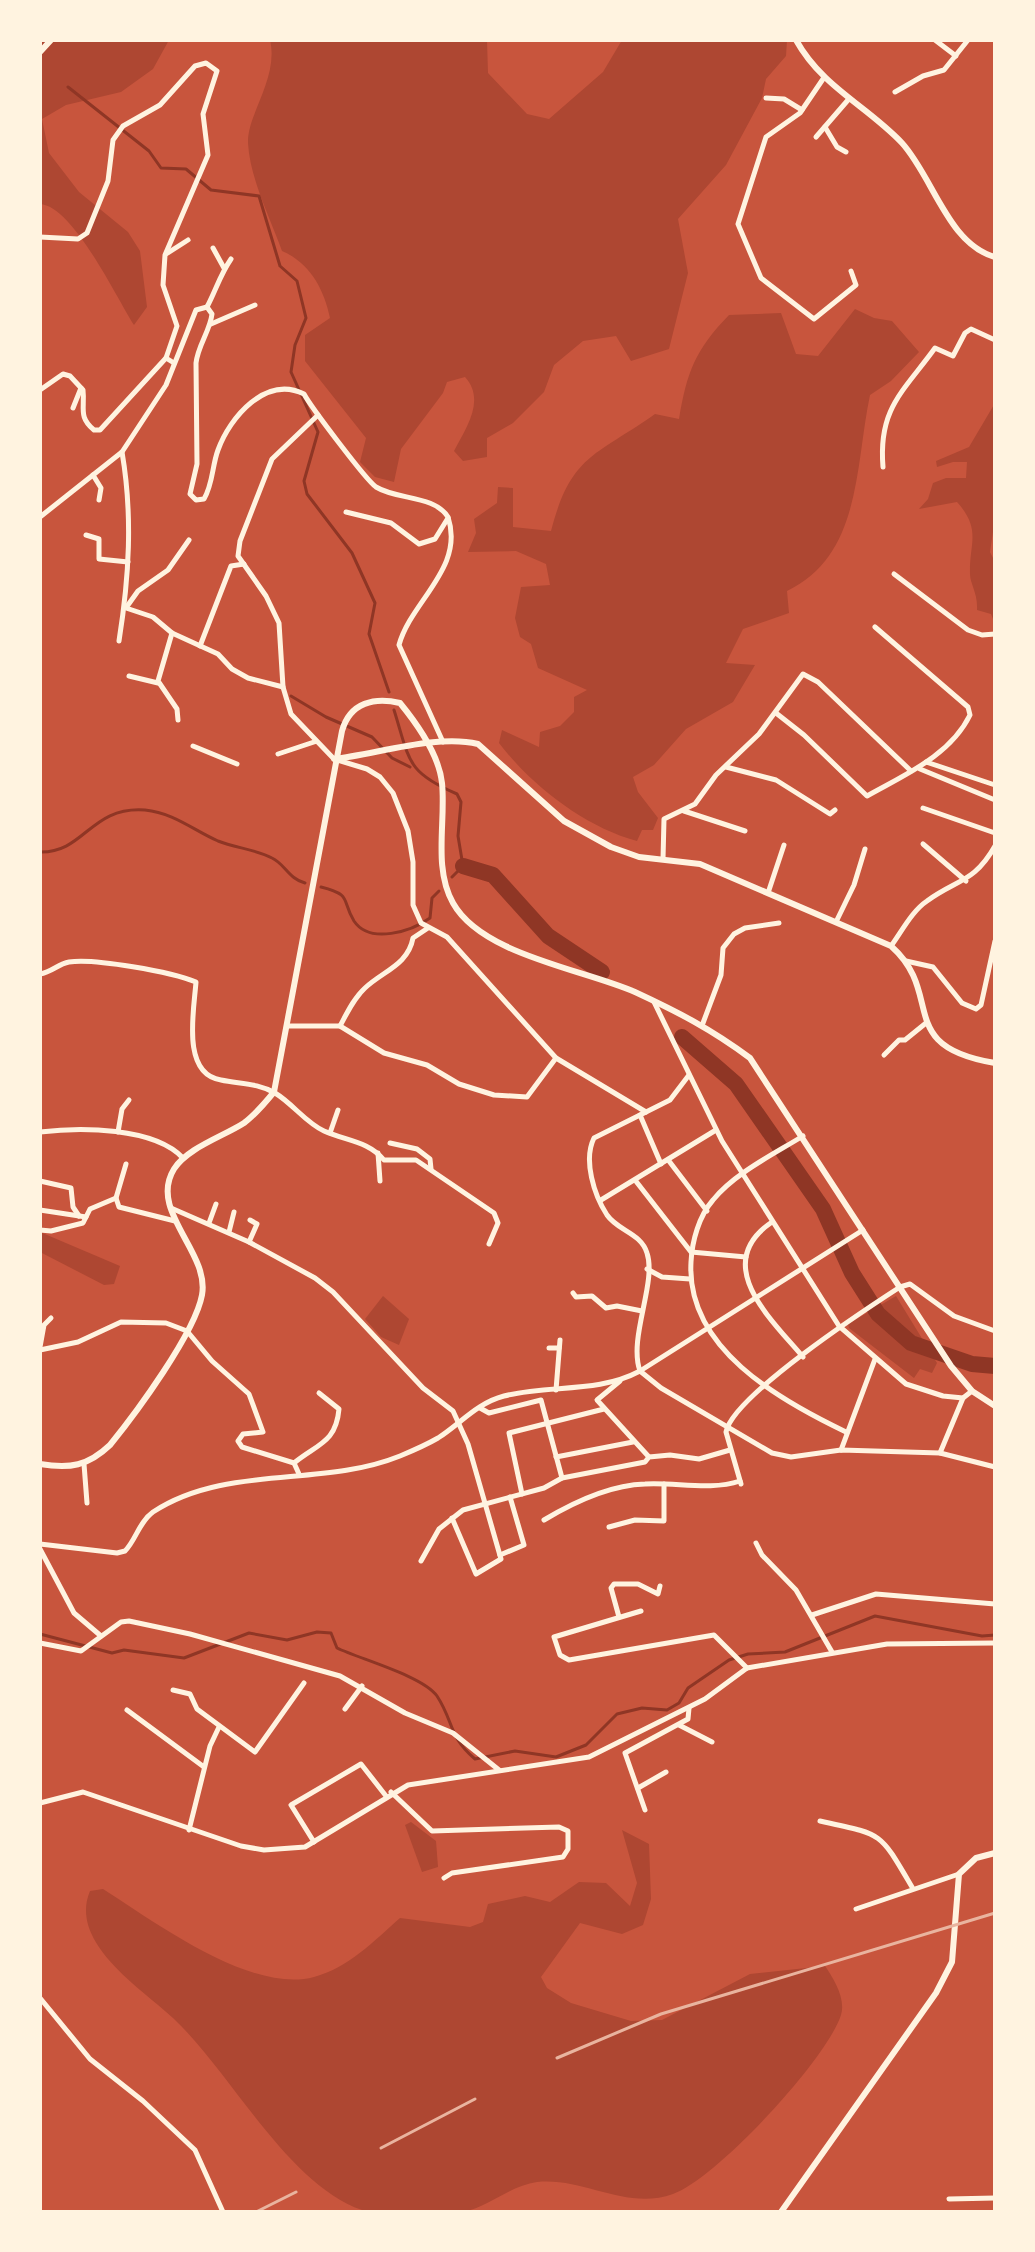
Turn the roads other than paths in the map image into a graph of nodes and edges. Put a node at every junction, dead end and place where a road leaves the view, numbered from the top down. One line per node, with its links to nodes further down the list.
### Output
1 (51, 40): 5 (street)
2 (796, 40): 7 (street)
3 (935, 40): 6 (street)
4 (968, 40): 6 (street)
5 (40, 52)
6 (956, 56): 8 (street)
7 (823, 79): 10 (street); 11 (street)
8 (895, 92)
9 (766, 98): 11 (street)
10 (848, 100): 12 (street); 19 (street)
11 (802, 110): 22 (street)
12 (825, 127): 13 (street); 14 (street)
13 (816, 137)
14 (846, 152)
15 (40, 237): 18 (street)
16 (188, 240): 18 (street)
17 (213, 248): 21 (street)
18 (165, 255): 27 (street)
19 (995, 257)
20 (231, 259): 21 (street)
21 (224, 269): 24 (street)
22 (851, 271)
23 (255, 305): 25 (street)
24 (207, 307): 25 (street); 28 (street)
25 (210, 325): 32 (street)
26 (995, 340): 34 (street)
27 (166, 358): 28 (street); 29 (street)
28 (174, 363): 33 (street)
29 (81, 388): 30 (street); 31 (street)
30 (40, 390)
31 (73, 408)
32 (318, 415): 39 (street); 43 (street)
33 (122, 452): 35 (street); 42 (street)
34 (883, 467)
35 (93, 475): 36 (street); 38 (street)
36 (99, 500)
37 (346, 512): 39 (street)
38 (40, 516)
39 (448, 517): 57 (street)
40 (86, 535): 42 (street)
41 (189, 540): 45 (street)
42 (128, 562): 45 (street)
43 (245, 564): 50 (street); 53 (street)
44 (894, 574): 48 (street)
45 (126, 608): 47 (street); 49 (street)
46 (875, 627): 61 (street)
47 (172, 633): 50 (street); 52 (street)
48 (995, 634)
49 (119, 641)
50 (200, 646): 53 (street)
51 (129, 676): 52 (street)
52 (159, 683): 55 (street)
53 (283, 687): 56 (street)
54 (776, 713): 63 (street); 65 (street); 65 (street)
55 (178, 720)
56 (314, 742): 59 (street); 60 (street)
57 (441, 742): 60 (street); 77 (street)
58 (193, 746): 62 (street)
59 (278, 754)
60 (334, 759): 82 (street); 87 (street); 90 (street)
61 (926, 762): 64 (street); 66 (street)
62 (237, 764)
63 (725, 766): 69 (street); 70 (street)
64 (920, 769): 65 (street); 67 (street)
65 (911, 771)
66 (995, 785)
67 (995, 800)
68 (923, 808): 72 (street)
69 (683, 810): 71 (street); 77 (street)
70 (835, 810)
71 (745, 831)
72 (995, 833)
73 (923, 844): 78 (street)
74 (784, 845): 79 (street)
75 (995, 846): 78 (street)
76 (865, 849): 80 (street)
77 (663, 859): 79 (street)
78 (966, 881): 84 (street)
79 (768, 893): 80 (street)
80 (836, 922): 84 (street)
81 (779, 923): 88 (street)
82 (428, 928): 91 (street); 93 (street)
83 (995, 941): 85 (street)
84 (891, 946): 85 (street)
85 (906, 961): 89 (street)
86 (40, 974): 96 (street)
87 (654, 1002): 88 (street); 95 (street)
88 (703, 1023): 104 (street)
89 (926, 1023): 92 (street); 94 (street)
90 (289, 1026): 91 (street); 96 (street)
91 (340, 1026): 93 (street)
92 (884, 1055)
93 (556, 1058): 99 (street)
94 (995, 1063)
95 (689, 1075): 99 (street); 100 (street)
96 (274, 1092): 103 (street); 107 (street)
97 (129, 1100): 102 (street)
98 (338, 1110): 103 (street)
99 (643, 1113): 110 (street); 117 (street)
100 (716, 1130): 108 (street); 112 (street)
101 (40, 1132): 102 (street)
102 (118, 1132): 107 (street)
103 (330, 1133): 106 (street)
104 (803, 1136): 112 (street); 130 (street)
105 (390, 1143): 111 (street)
106 (378, 1152): 111 (street); 115 (street)
107 (183, 1158): 119 (street)
108 (669, 1160): 110 (street); 121 (street)
109 (126, 1164): 116 (street)
110 (661, 1164): 113 (street)
111 (431, 1170): 133 (street)
112 (743, 1175): 121 (street); 127 (street)
113 (635, 1180): 117 (street); 134 (street)
114 (40, 1181): 123 (street)
115 (380, 1181)
116 (116, 1198): 124 (street); 126 (street)
117 (601, 1200): 137 (street)
118 (216, 1204): 128 (street)
119 (171, 1208): 126 (street); 128 (street)
120 (40, 1210): 123 (street)
121 (707, 1211): 134 (street)
122 (234, 1212): 131 (street)
123 (79, 1216): 124 (street)
124 (86, 1217): 129 (street)
125 (250, 1220): 132 (street)
126 (176, 1221): 146 (street)
127 (772, 1222): 135 (street); 136 (street)
128 (209, 1223): 131 (street)
129 (40, 1230)
130 (863, 1230): 136 (street); 139 (street)
131 (229, 1232): 132 (street)
132 (249, 1242): 164 (street)
133 (489, 1244)
134 (691, 1252): 135 (street); 138 (street)
135 (746, 1257): 141 (street)
136 (801, 1268): 141 (street); 144 (street)
137 (647, 1269): 138 (street); 142 (street)
138 (690, 1279): 145 (street)
139 (900, 1287): 144 (street); 147 (street); 158 (street)
140 (573, 1293): 142 (street)
141 (754, 1298): 145 (street); 152 (street)
142 (642, 1311): 154 (street)
143 (51, 1318): 149 (street)
144 (839, 1326): 152 (street); 153 (street)
145 (708, 1327): 154 (street); 156 (street)
146 (187, 1331): 149 (street); 174 (street); 176 (street)
147 (995, 1331)
148 (560, 1340): 151 (street)
149 (40, 1348)
150 (549, 1348): 151 (street)
151 (559, 1348): 157 (street)
152 (803, 1357): 156 (street)
153 (875, 1359): 160 (street); 167 (street)
154 (640, 1371): 155 (street); 166 (street)
155 (623, 1379): 157 (street); 163 (street)
156 (764, 1386): 166 (street); 167 (street)
157 (556, 1390): 162 (street)
158 (972, 1391): 160 (street); 161 (street)
159 (319, 1393): 174 (street)
160 (963, 1398): 171 (street)
161 (995, 1406)
162 (479, 1407): 164 (street); 165 (street)
163 (604, 1409): 165 (street); 168 (street)
164 (458, 1421): 178 (street); 184 (street)
165 (547, 1422): 172 (street); 181 (street)
166 (726, 1427): 169 (street); 170 (street)
167 (846, 1432): 170 (street)
168 (634, 1442): 172 (street); 173 (street)
169 (730, 1450): 173 (street); 180 (street)
170 (841, 1450): 171 (street)
171 (940, 1453): 177 (street)
172 (556, 1457): 179 (street)
173 (649, 1457): 179 (street)
174 (294, 1463): 178 (street)
175 (40, 1464): 176 (street)
176 (84, 1464): 183 (street)
177 (995, 1467)
178 (299, 1474): 189 (street)
179 (562, 1478): 181 (street)
180 (664, 1484): 186 (street); 187 (street)
181 (522, 1494): 182 (street)
182 (510, 1497): 184 (street); 190 (street)
183 (87, 1503)
184 (486, 1504): 185 (street); 190 (street)
185 (452, 1518): 190 (street); 191 (street)
186 (544, 1520)
187 (609, 1527)
188 (756, 1543): 195 (street)
189 (40, 1546): 197 (street)
190 (500, 1555)
191 (421, 1561)
192 (660, 1586): 196 (street)
193 (995, 1604): 195 (street)
194 (641, 1611): 196 (street)
195 (812, 1615): 200 (street)
196 (619, 1617): 201 (street)
197 (101, 1636): 198 (street); 203 (street)
198 (40, 1643)
199 (995, 1643): 200 (street)
200 (832, 1652): 201 (street)
201 (747, 1668): 205 (street)
202 (304, 1683): 209 (street)
203 (362, 1686): 206 (street); 212 (street)
204 (173, 1690): 209 (street)
205 (689, 1707): 208 (street); 212 (street)
206 (345, 1709)
207 (127, 1710): 211 (street)
208 (678, 1725): 210 (street); 214 (street)
209 (219, 1727): 211 (street)
210 (712, 1742)
211 (204, 1767): 219 (street)
212 (500, 1771): 215 (street)
213 (666, 1772): 214 (street)
214 (638, 1788): 217 (street)
215 (389, 1794): 220 (street); 220 (street); 223 (street)
216 (40, 1803): 219 (street)
217 (645, 1810)
218 (820, 1821): 224 (street)
219 (189, 1830): 220 (street)
220 (314, 1842)
221 (995, 1853): 222 (street)
222 (959, 1874): 224 (street); 230 (street)
223 (444, 1878)
224 (912, 1887): 225 (street)
225 (856, 1909)
226 (40, 1998): 229 (street)
227 (995, 2198): 228 (street)
228 (949, 2199)
229 (223, 2212)
230 (781, 2212)

